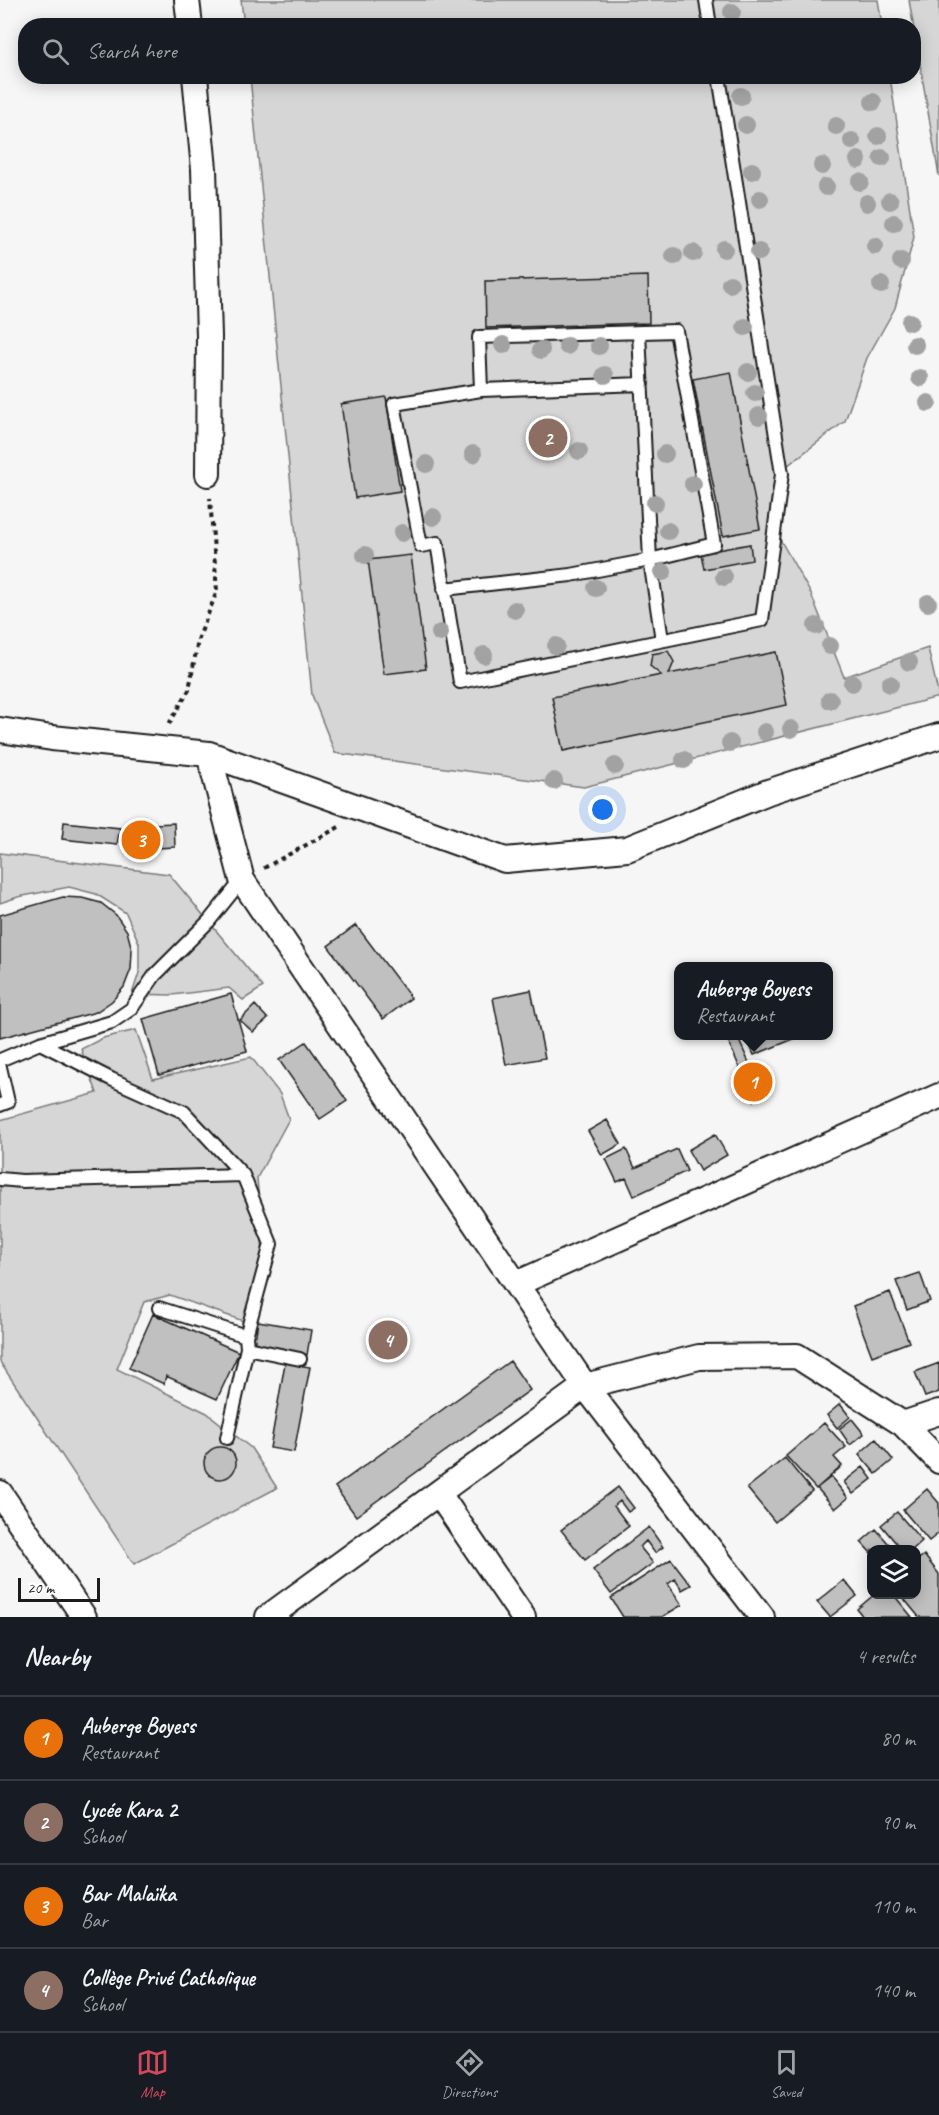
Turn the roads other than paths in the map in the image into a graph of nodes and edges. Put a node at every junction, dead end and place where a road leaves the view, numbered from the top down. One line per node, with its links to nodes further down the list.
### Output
1 (187, 0): 3 (street)
2 (706, 0): 4 (lane)
3 (189, 18)
4 (709, 18)
5 (196, 84): 10 (street)
6 (720, 84): 13 (lane)
7 (639, 333): 8 (lane); 9 (lane); 11 (lane)
8 (642, 384): 9 (lane); 11 (lane)
9 (480, 390): 12 (lane)
10 (208, 474)
11 (650, 560): 12 (lane); 13 (lane)
12 (444, 589): 13 (lane)
13 (662, 640)
14 (0, 730): 16 (street)
15 (939, 736): 16 (street)
16 (209, 754): 17 (street)
17 (242, 880): 18 (lane); 25 (street)
18 (40, 1042): 19 (lane); 23 (lane)
19 (0, 1060)
20 (0, 1067): 22 (lane)
21 (939, 1096): 25 (street)
22 (0, 1105)
23 (243, 1175): 24 (lane); 27 (lane)
24 (0, 1179)
25 (516, 1284): 29 (street)
26 (159, 1308): 27 (lane)
27 (247, 1342): 28 (lane); 32 (lane)
28 (300, 1359)
29 (585, 1386): 31 (street); 35 (street); 39 (street)
30 (939, 1412): 31 (street)
31 (903, 1424): 33 (street)
32 (227, 1438)
33 (939, 1461)
34 (0, 1493): 36 (street)
35 (439, 1494): 37 (street); 38 (street)
36 (84, 1617)
37 (268, 1617)
38 (523, 1617)
39 (762, 1617)

